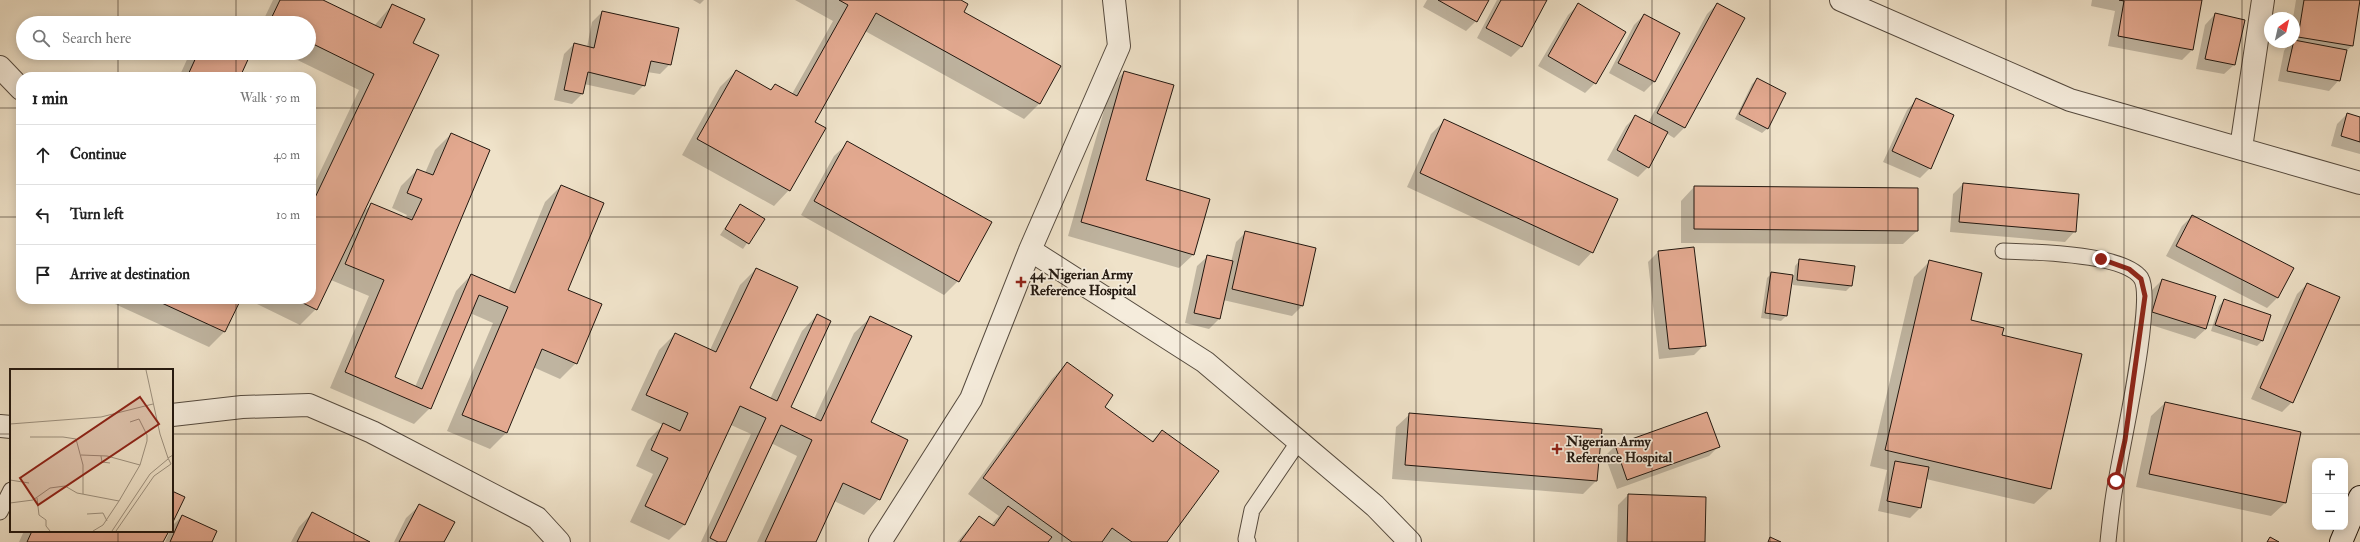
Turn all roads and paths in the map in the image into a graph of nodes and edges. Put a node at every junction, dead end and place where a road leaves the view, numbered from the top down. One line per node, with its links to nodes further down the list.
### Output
1 (1114, 0): 8 (street)
2 (1841, 0): 6 (street)
3 (2263, 0): 6 (street)
4 (0, 66): 5 (street)
5 (16, 84)
6 (2241, 148): 7 (street)
7 (2360, 183)
8 (1030, 250): 13 (street); 18 (street)
9 (2003, 251): 21 (lane)
10 (173, 415): 17 (street)
11 (0, 426): 12 (street)
12 (10, 427)
13 (1299, 441): 19 (lane); 20 (street)
14 (10, 492): 16 (lane)
15 (2360, 497): 22 (street)
16 (0, 512)
17 (560, 542)
18 (880, 542)
19 (1248, 542)
20 (1410, 542)
21 (2108, 542)
22 (2341, 542)

